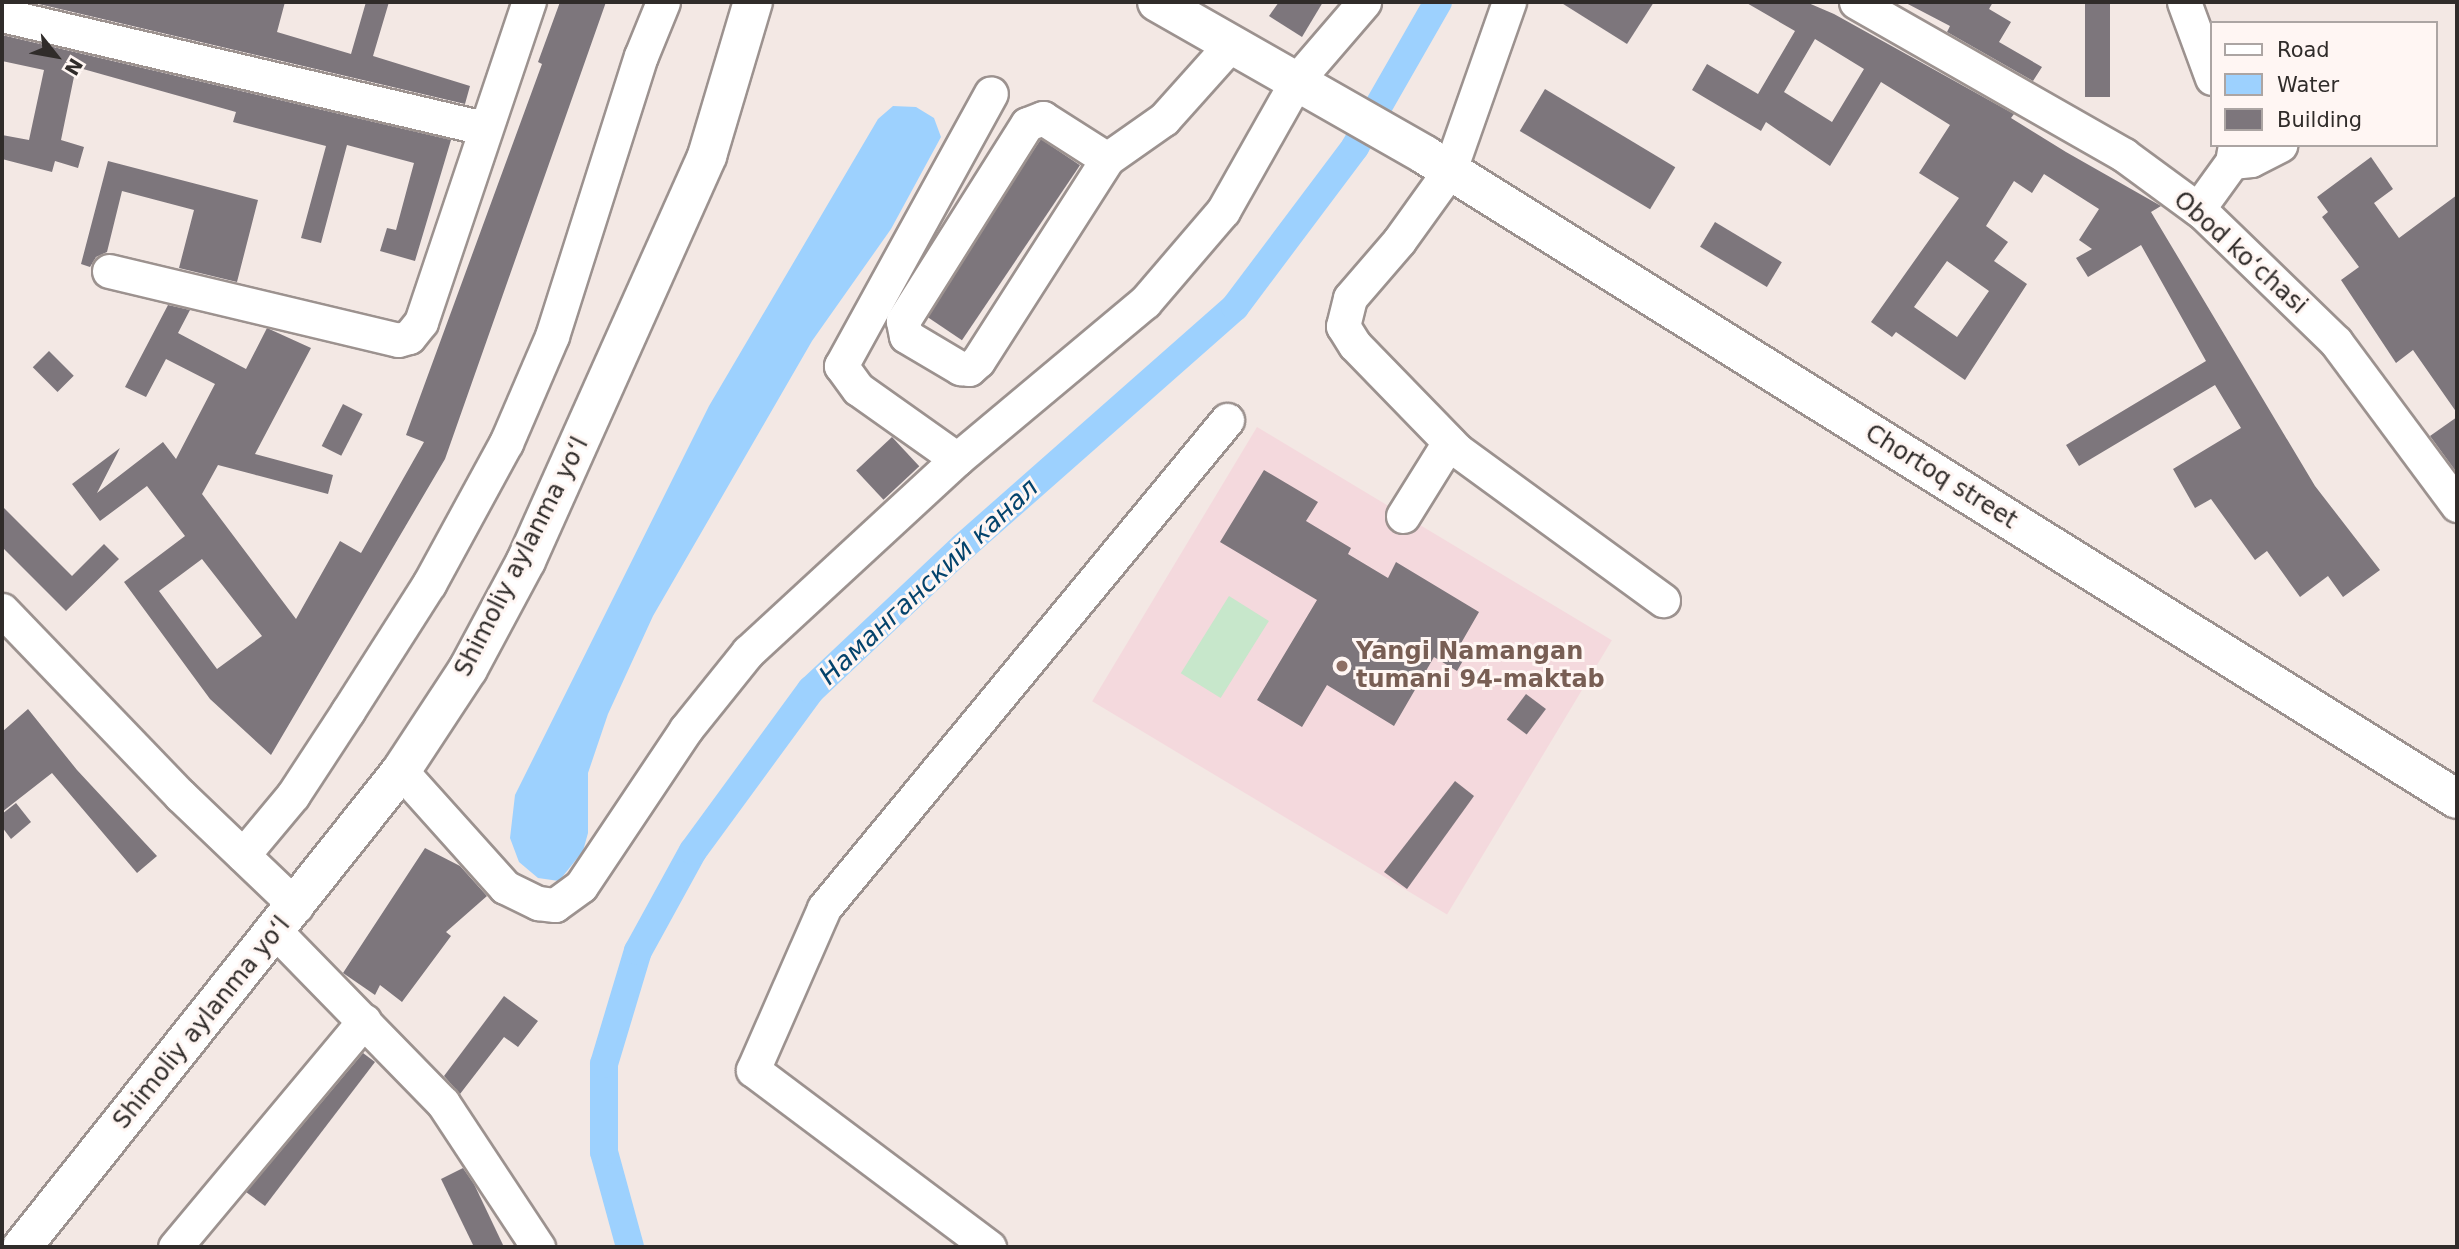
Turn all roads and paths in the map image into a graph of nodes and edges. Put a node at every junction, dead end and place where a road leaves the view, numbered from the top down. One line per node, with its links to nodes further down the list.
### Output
1 (529, 2): 14 (street)
2 (663, 2): 30 (street)
3 (753, 2): 28 (main road, Shimoliy aylanma yoʻl)
4 (1157, 2): 10 (main road, Chortoq street)
5 (1364, 2): 12 (street)
6 (1509, 2): 18 (street)
7 (1856, 2): 19 (street, Obod koʻchasi)
8 (2183, 2): 11 (street)
9 (2, 15): 14 (street)
10 (1232, 43): 12 (main road, Chortoq street); 17 (street)
11 (2210, 73)
12 (1304, 85): 18 (main road, Chortoq street); 23 (street)
13 (991, 93): 23 (street)
14 (484, 128): 20 (street)
15 (2276, 147): 16 (street)
16 (2234, 153): 19 (street)
17 (1107, 159): 17 (street)
18 (1437, 162): 22 (street); 29 (main road, Chortoq street)
19 (2197, 209): 24 (street, Obod koʻchasi)
20 (109, 271)
21 (1227, 420): 36 (street)
22 (1450, 442): 25 (street); 26 (street)
23 (957, 459): 28 (street)
24 (2457, 505)
25 (1403, 516)
26 (1663, 600)
27 (2, 610): 30 (street)
28 (401, 771): 31 (main road, Shimoliy aylanma yoʻl)
29 (2457, 799)
30 (243, 855): 31 (street)
31 (286, 919): 32 (street); 33 (main road, Shimoliy aylanma yoʻl)
32 (364, 1021): 34 (street); 35 (street)
33 (22, 1247)
34 (175, 1247)
35 (538, 1247)
36 (989, 1247)

